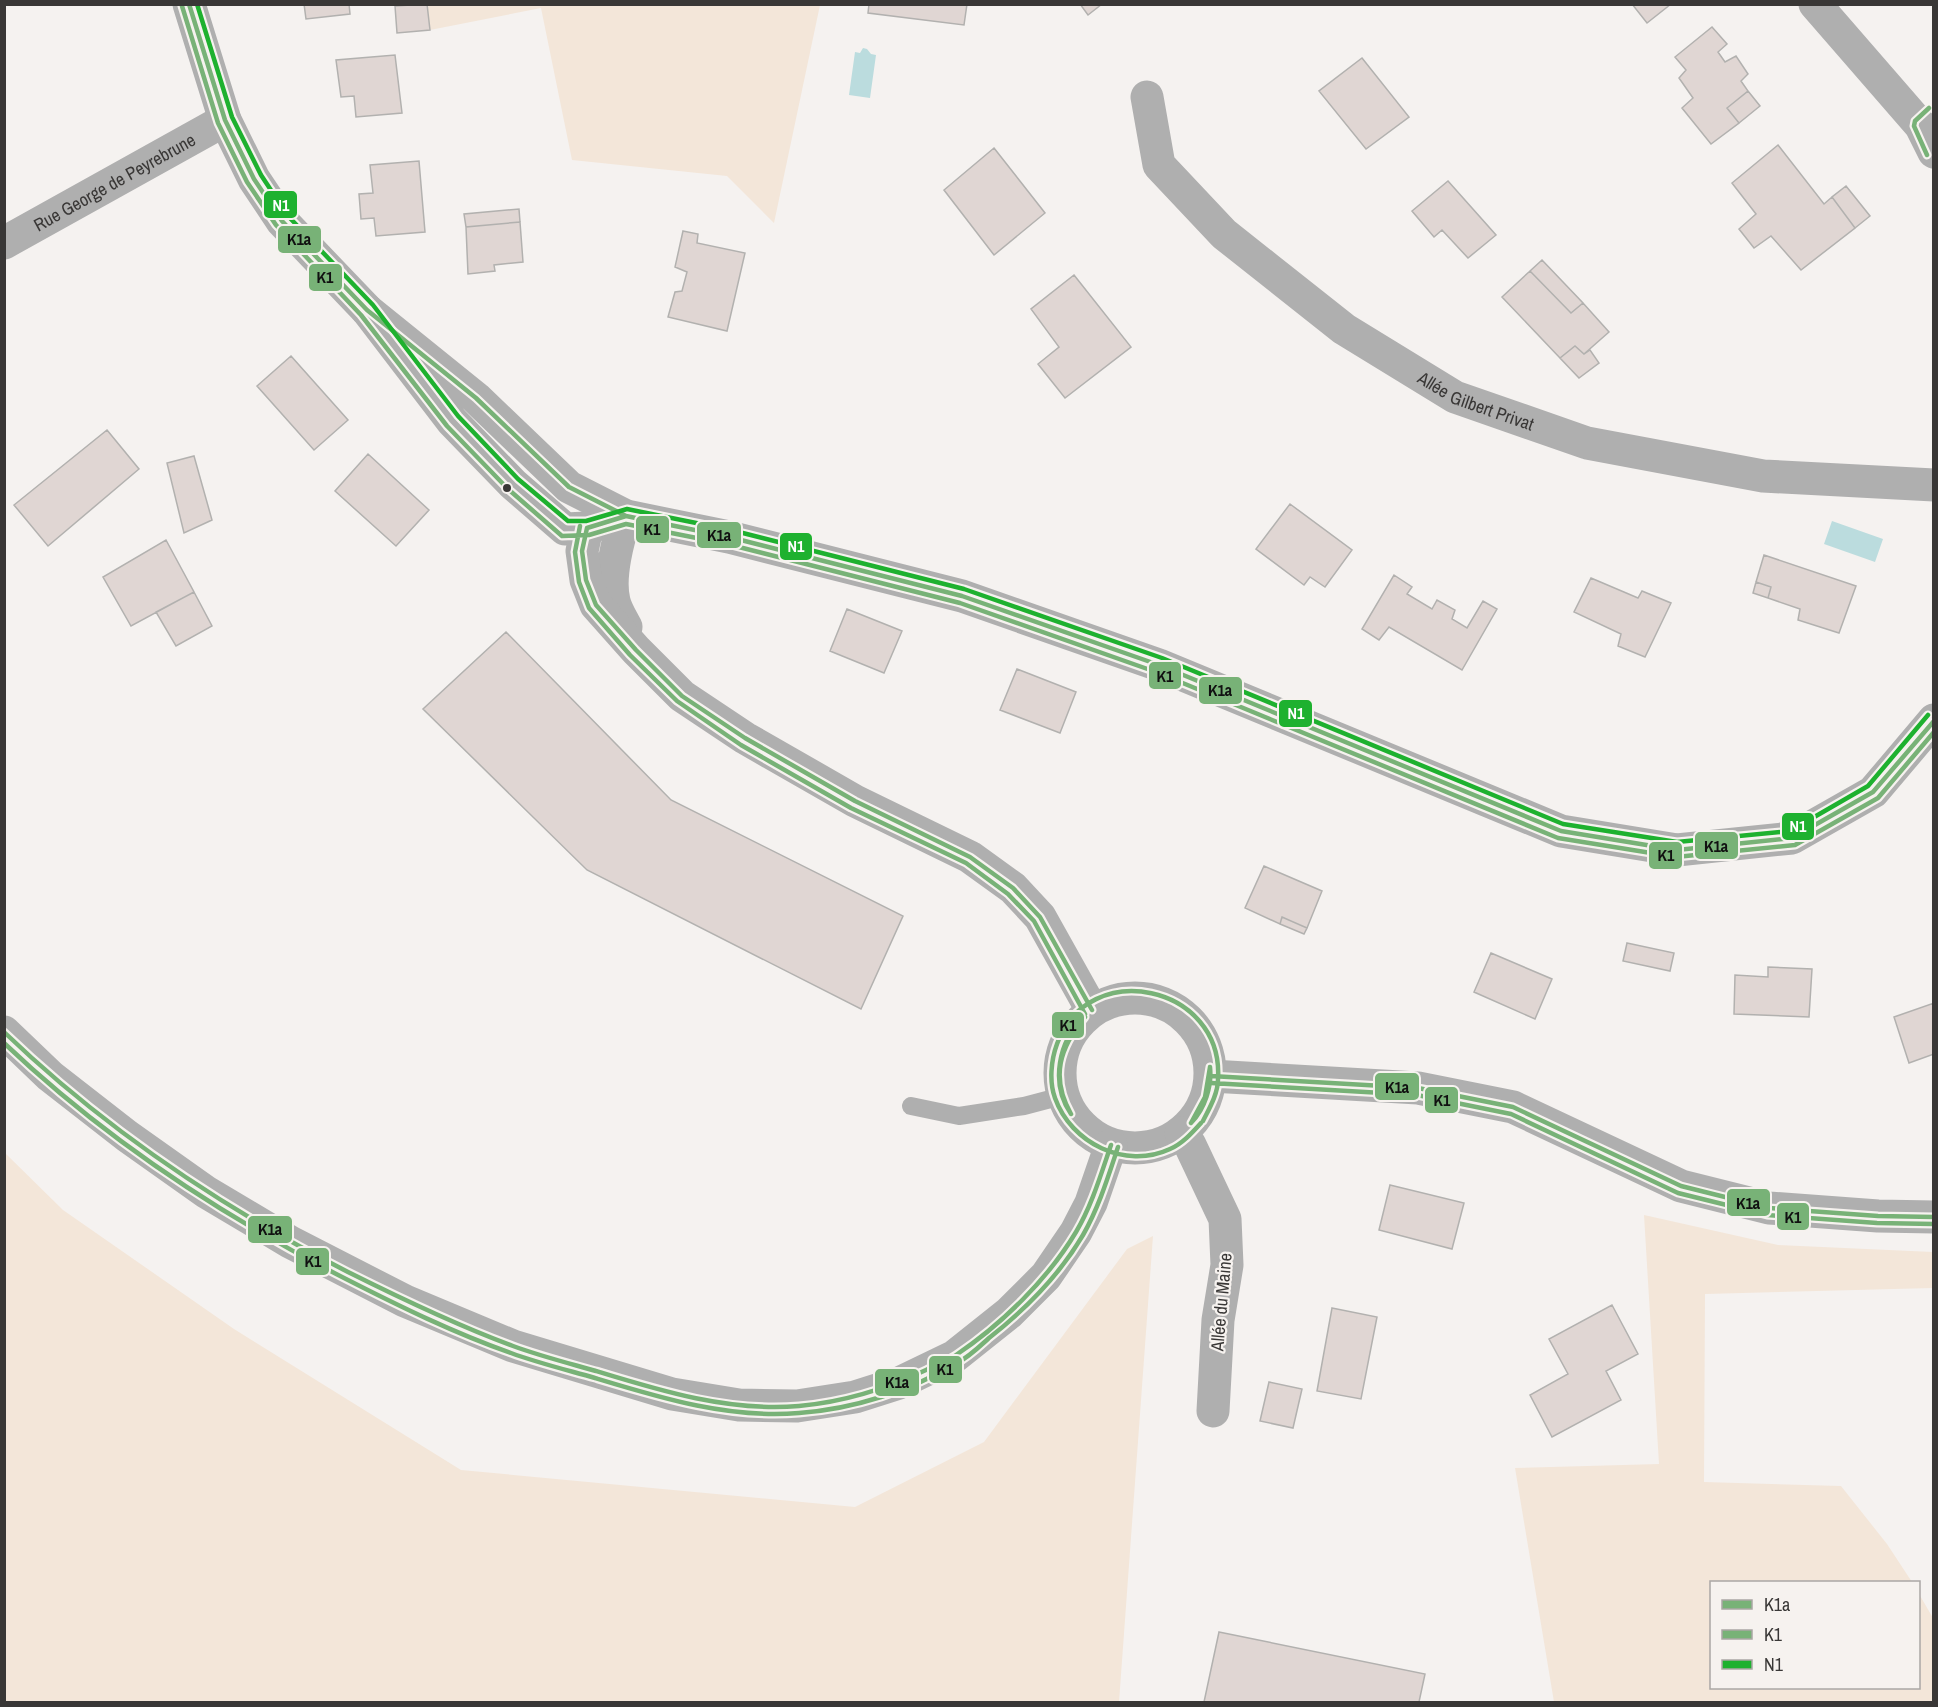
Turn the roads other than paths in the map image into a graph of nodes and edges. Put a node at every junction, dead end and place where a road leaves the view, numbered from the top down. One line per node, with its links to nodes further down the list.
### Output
1 (189, 4): 4 (street)
2 (1815, 4): 5 (street)
3 (1147, 97): 8 (street, Allée Gilbert Privat)
4 (225, 120): 6 (street, Rue George de Peyrebrune); 7 (street)
5 (1929, 131)
6 (4, 243)
7 (367, 310): 9 (street); 10 (street)
8 (1934, 485)
9 (626, 516): 10 (street); 11 (street); 12 (street)
10 (587, 528): 11 (street)
11 (636, 650): 13 (street)
12 (1934, 720)
13 (1092, 1010): 15 (street); 16 (street)
14 (4, 1032): 19 (street)
15 (1211, 1076): 18 (street); 20 (street)
16 (1062, 1096): 17 (lane); 19 (street)
17 (911, 1106)
18 (1181, 1133): 19 (street); 21 (street, Allée du Maine)
19 (1111, 1145)
20 (1934, 1217)
21 (1213, 1411)

